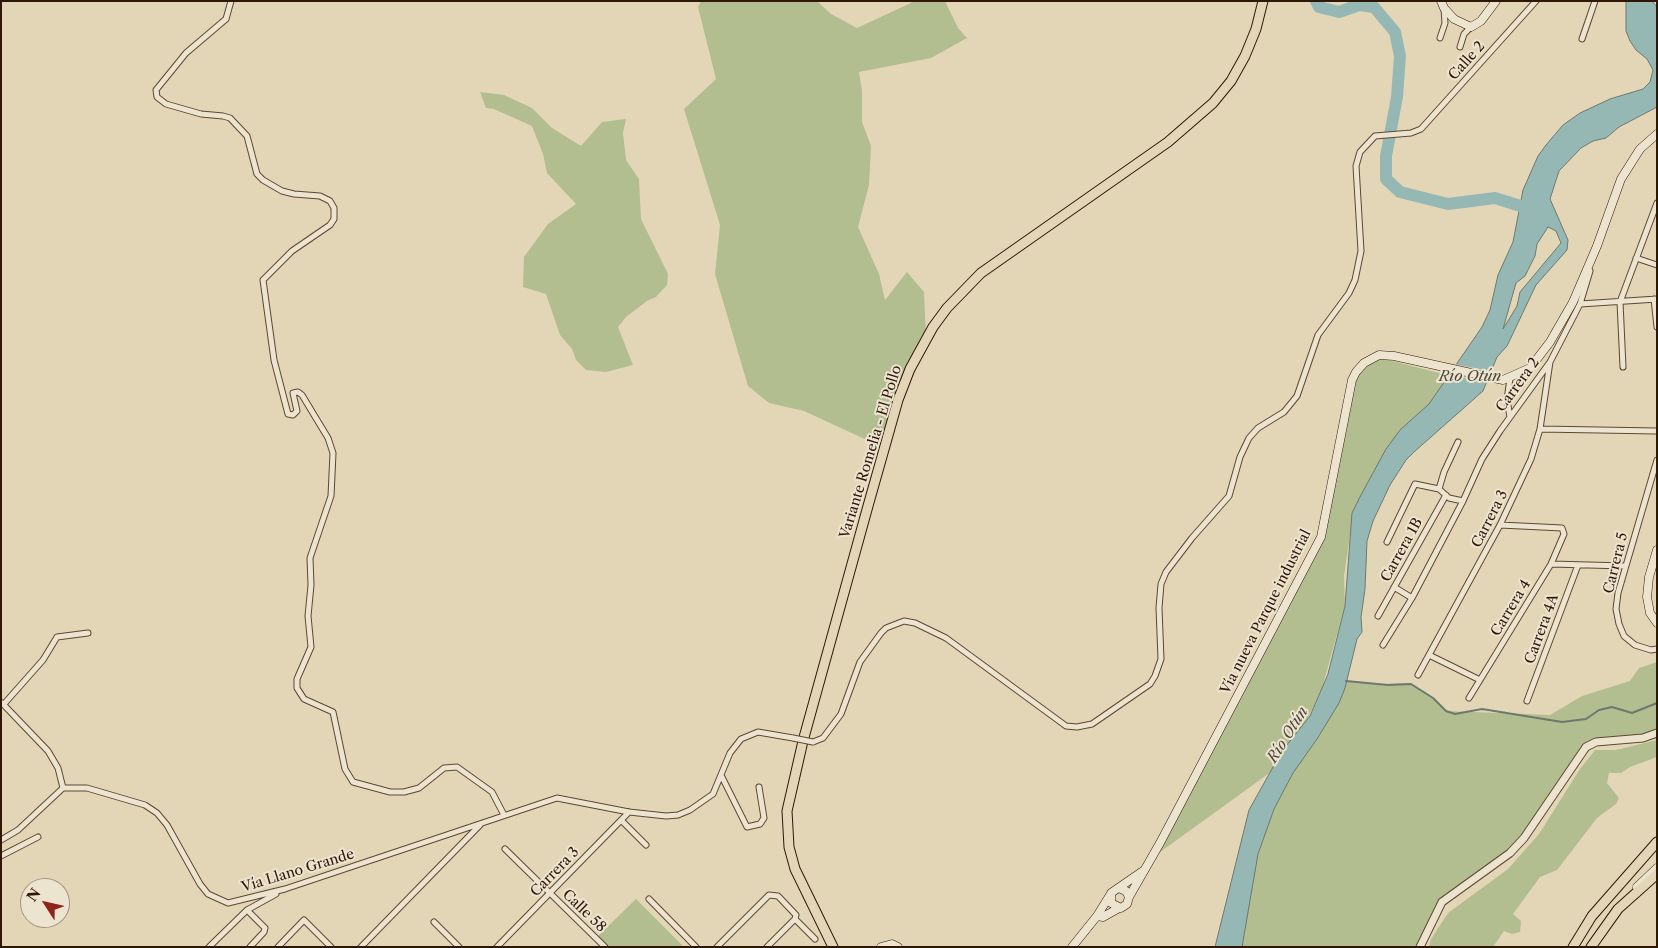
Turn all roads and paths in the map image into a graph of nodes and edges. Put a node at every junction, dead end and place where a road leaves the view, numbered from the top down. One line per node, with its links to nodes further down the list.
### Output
1 (231, 1): 56 (street)
2 (1263, 1): 92 (main road, Variante Romelia - El Pollo)
3 (1496, 1): 7 (main road)
4 (1536, 1): 51 (street, Calle 2)
5 (1595, 1): 9 (street)
6 (1441, 3): 7 (main road); 8 (street)
7 (1470, 27): 10 (street)
8 (1440, 38)
9 (1582, 39)
10 (1460, 47)
11 (1657, 134): 13 (main road, Carrera 2)
12 (1657, 203): 14 (street)
13 (1597, 246): 18 (street, Carrera 2); 22 (main road)
14 (1636, 258): 15 (street); 17 (street)
15 (1657, 265)
16 (1656, 299): 17 (street); 19 (street)
17 (1620, 302): 18 (street); 21 (street)
18 (1580, 304): 20 (street, Carrera 2)
19 (1657, 327)
20 (1550, 362): 23 (street, Carrera 2); 24 (street, Carrera 3)
21 (1623, 367)
22 (1507, 379): 23 (street); 66 (main road, Vía nueva Parque industrial)
23 (1510, 417): 30 (street, Carrera 2)
24 (1540, 429): 25 (street); 31 (street, Carrera 3)
25 (1657, 431)
26 (1458, 442): 28 (street)
27 (1657, 460): 36 (street, Carrera 5)
28 (1439, 489): 29 (street); 32 (street)
29 (1446, 495): 30 (street); 37 (street, Carrera 1B)
30 (1464, 501): 38 (street, Carrera 2)
31 (1500, 525): 34 (street, Carrera 4); 44 (street, Carrera 3)
32 (1387, 542)
33 (1657, 550): 40 (main road)
34 (1551, 564): 35 (street); 46 (street, Carrera 4)
35 (1578, 564): 36 (street); 48 (street, Carrera 4A)
36 (1626, 566): 43 (street, Carrera 5)
37 (1394, 587): 38 (street); 39 (street, Carrera 1B)
38 (1412, 598): 42 (street, Carrera 2)
39 (1378, 616)
40 (1657, 623)
41 (88, 633): 49 (street)
42 (1383, 645)
43 (1657, 649)
44 (1429, 655): 45 (street, Carrera 3); 46 (street)
45 (1418, 675)
46 (1480, 680): 47 (street, Carrera 4)
47 (1469, 698)
48 (1528, 701)
49 (2, 703): 54 (street)
50 (1657, 734): 96 (street)
51 (813, 742): 52 (street, Vía Llano Grande, bridge)
52 (722, 776): 53 (street); 55 (street, Vía Llano Grande)
53 (759, 787)
54 (63, 788): 60 (street); 69 (street, Vía Llano Grande)
55 (628, 812): 56 (street, Vía Llano Grande); 57 (street, Carrera 3)
56 (504, 815): 58 (street, Vía Llano Grande)
57 (621, 820): 62 (street); 70 (street, Carrera 3)
58 (482, 823): 69 (street, Vía Llano Grande); 85 (street)
59 (38, 837): 64 (street)
60 (1, 840)
61 (1657, 842): 97 (main road)
62 (646, 845)
63 (505, 849): 70 (street, Calle 58)
64 (1, 856)
65 (1657, 868): 75 (main road)
66 (1143, 871): 68 (main road, Vía nueva Parque industrial); 72 (main road, Vía nueva Parque industrial)
67 (1657, 874): 75 (main road)
68 (1119, 888): 71 (main road, Vía nueva Parque industrial); 72 (main road)
69 (285, 889): 76 (street)
70 (550, 893): 87 (street, Carrera 3); 88 (street, Calle 58)
71 (1110, 895): 74 (main road); 77 (main road, Vía nueva Parque industrial)
72 (1129, 897): 74 (main road, Vía nueva Parque industrial)
73 (649, 899): 89 (street)
74 (1119, 908): 77 (main road, Vía nueva Parque industrial)
75 (1618, 909): 98 (main road)
76 (246, 910): 81 (street); 82 (street)
77 (1096, 916): 95 (main road, Vía nueva Parque industrial)
78 (795, 919): 80 (street); 90 (street); 91 (street)
79 (434, 922): 86 (street)
80 (814, 939)
81 (209, 947)
82 (250, 947)
83 (278, 947): 84 (street)
84 (331, 947)
85 (361, 947)
86 (459, 947)
87 (497, 947)
88 (605, 947)
89 (696, 947)
90 (717, 947)
91 (767, 947)
92 (834, 947)
93 (881, 947): 94 (main road)
94 (898, 947)
95 (1072, 947)
96 (1420, 947)
97 (1573, 947)
98 (1591, 947)

